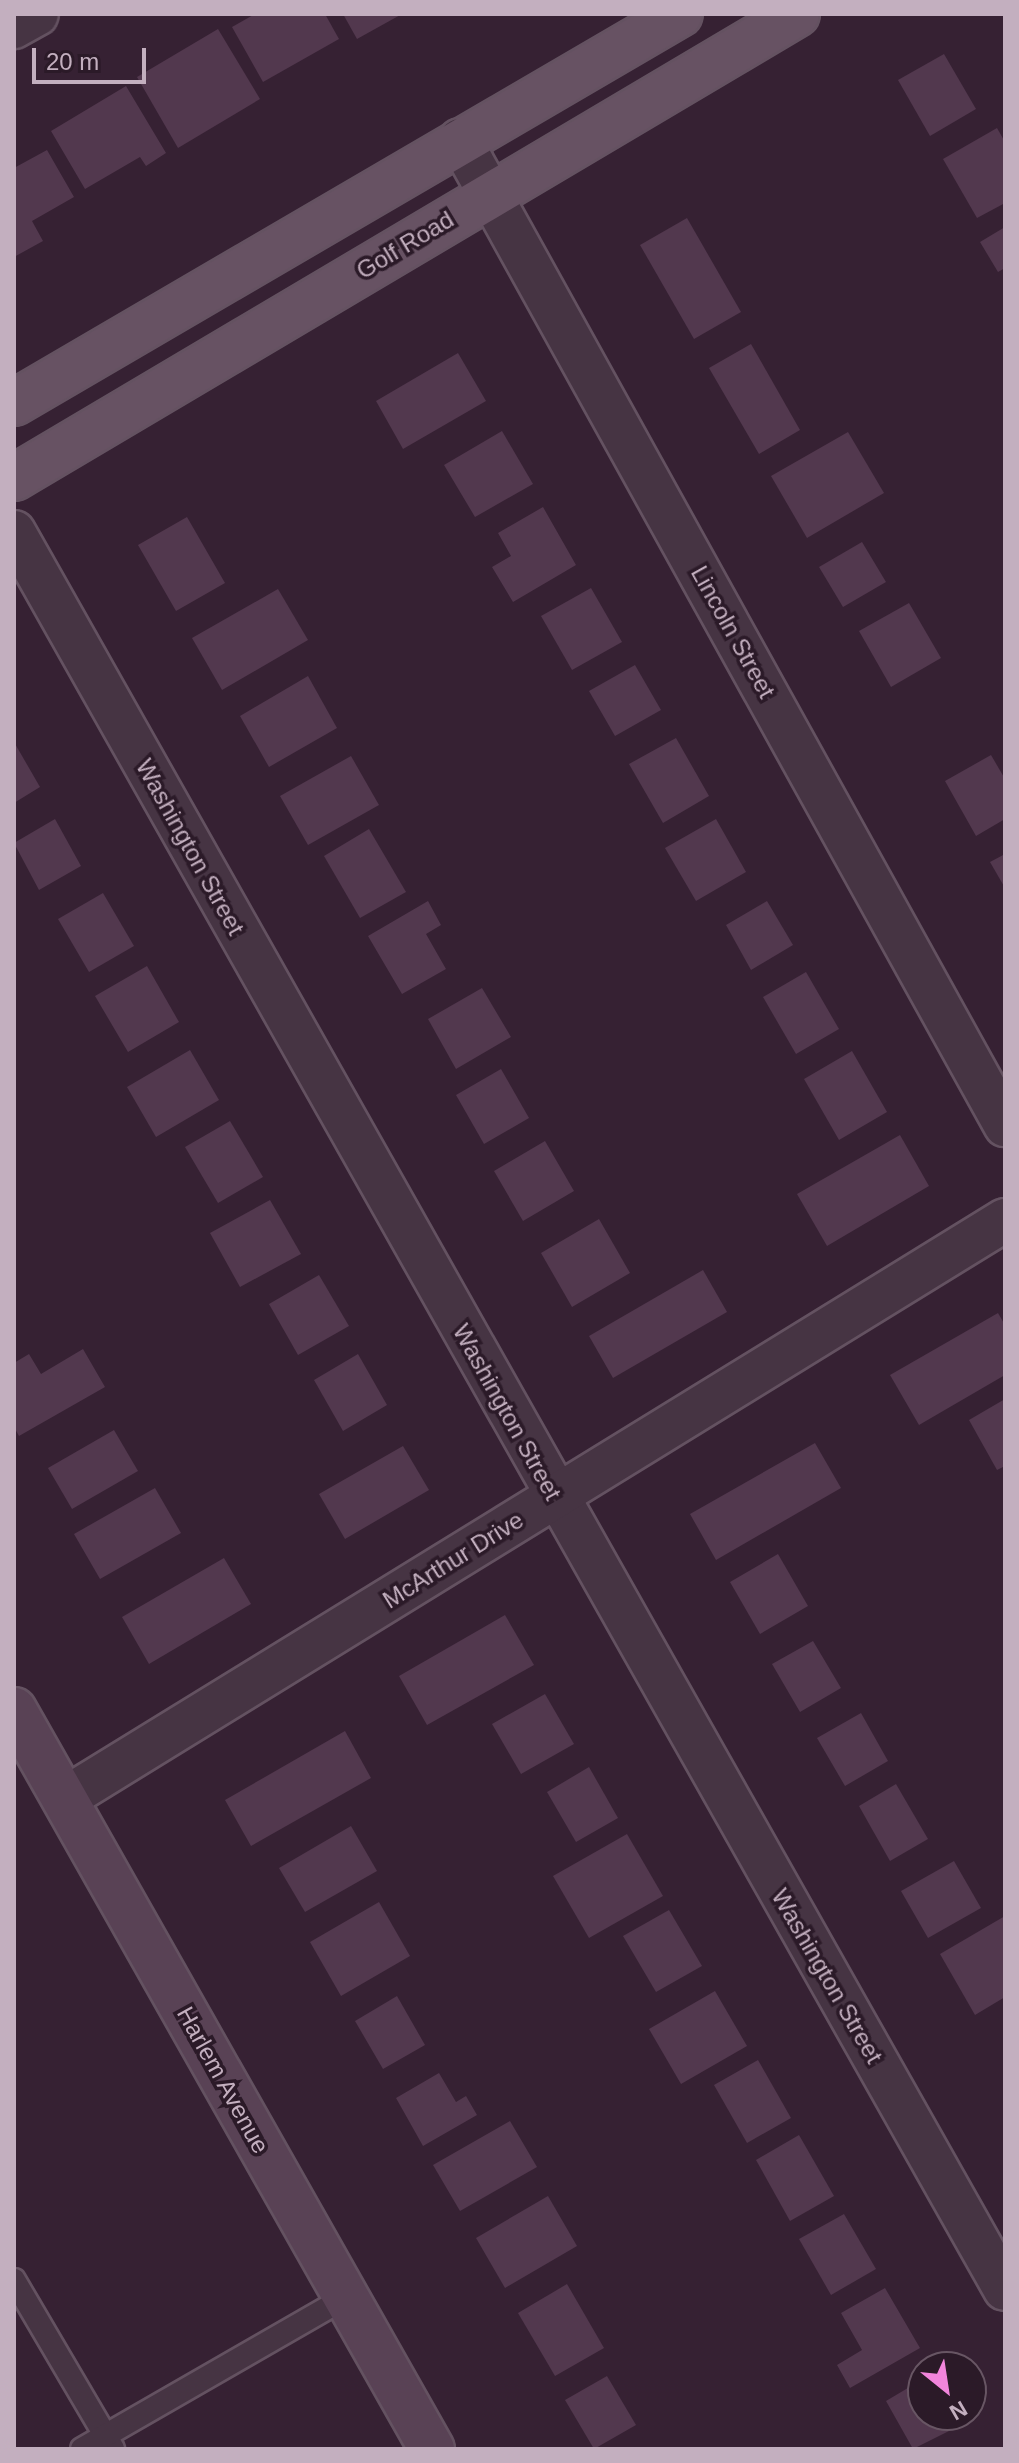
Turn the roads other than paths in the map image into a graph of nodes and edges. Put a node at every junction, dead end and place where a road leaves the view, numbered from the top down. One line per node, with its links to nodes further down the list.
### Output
1 (37, 14): 4 (street)
2 (680, 14): 5 (main road)
3 (797, 14): 6 (main road, Golf Road)
4 (14, 27)
5 (460, 140): 6 (street, Lincoln Street); 7 (main road)
6 (490, 193): 8 (main road, Golf Road); 10 (street, Lincoln Street)
7 (14, 403)
8 (14, 478)
9 (14, 532): 12 (street, Washington Street)
10 (1005, 1125)
11 (1005, 1220): 12 (street, McArthur Drive)
12 (555, 1497): 14 (street, McArthur Drive); 16 (street, Washington Street)
13 (14, 1710): 14 (main road, Harlem Avenue)
14 (64, 1799): 17 (main road, Harlem Avenue)
15 (14, 2280): 18 (lane)
16 (1005, 2289)
17 (346, 2297): 18 (lane); 20 (main road, Harlem Avenue)
18 (109, 2442): 19 (lane)
19 (82, 2449)
20 (432, 2449)

